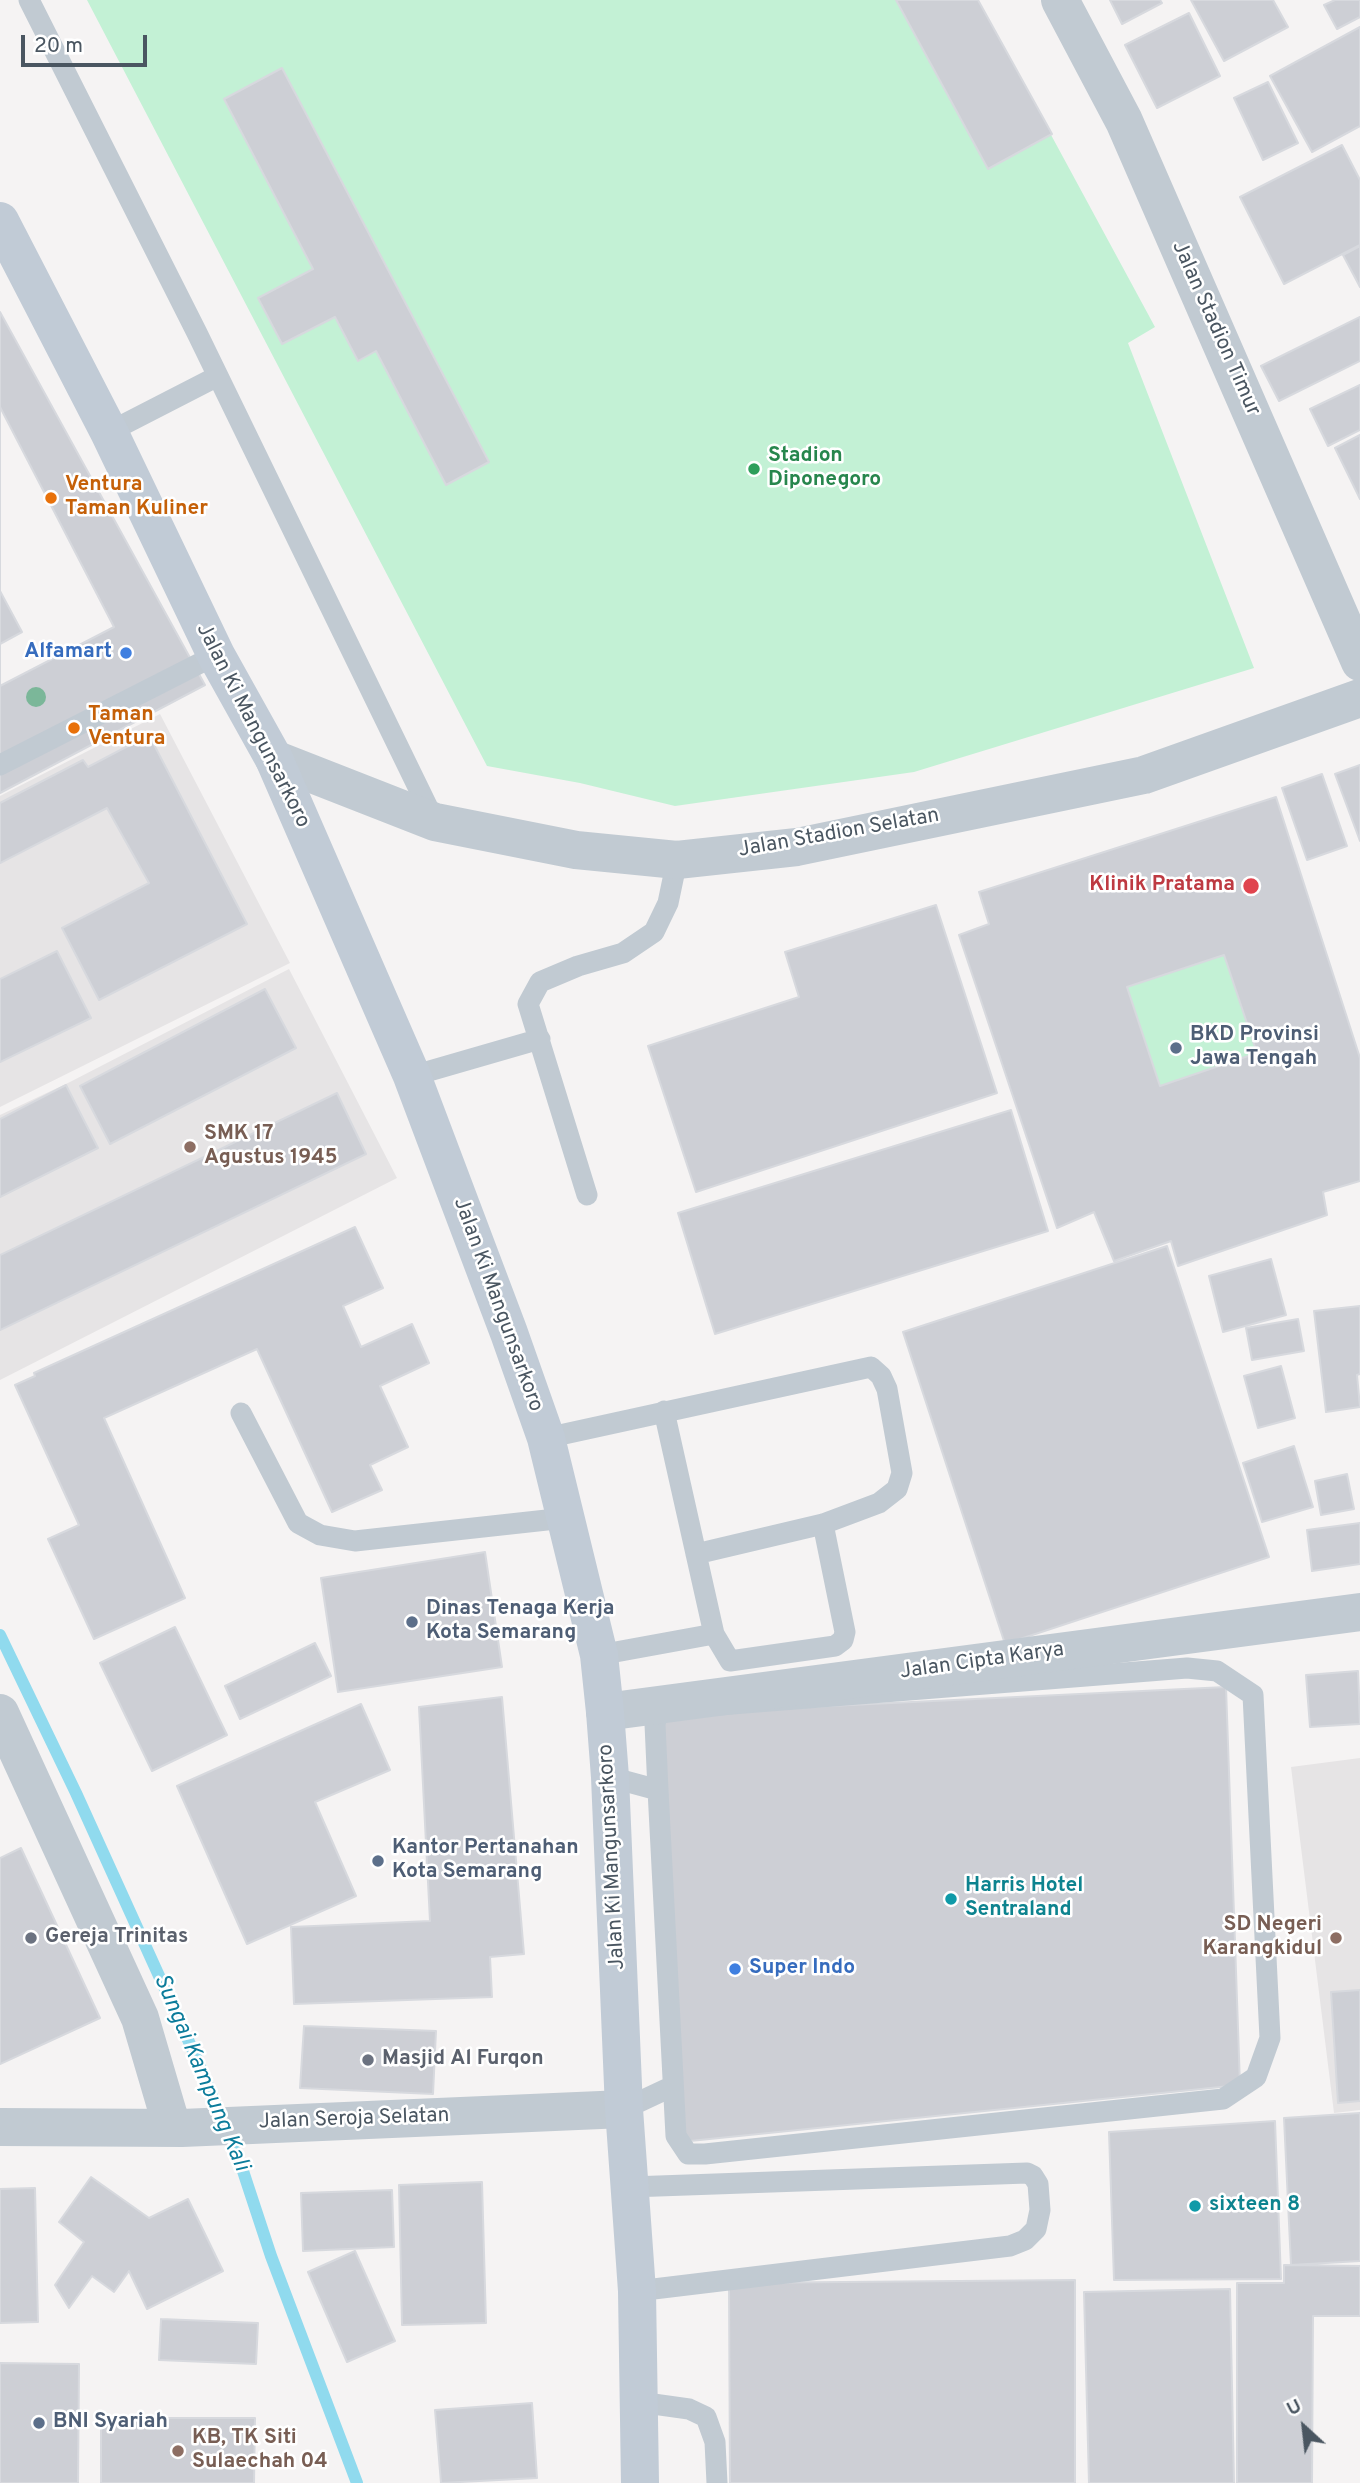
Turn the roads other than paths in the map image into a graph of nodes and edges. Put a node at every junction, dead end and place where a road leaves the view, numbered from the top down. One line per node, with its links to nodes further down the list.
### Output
1 (29, 0): 4 (lane)
2 (1060, 0): 7 (street, Jalan Stadion Timur)
3 (0, 222): 5 (main road, Jalan Ki Mangunsarkoro)
4 (218, 376): 5 (lane); 11 (lane)
5 (109, 432): 6 (main road, Jalan Ki Mangunsarkoro)
6 (216, 655): 9 (main road, Jalan Ki Mangunsarkoro); 10 (lane)
7 (1360, 662)
8 (1360, 698): 12 (street, Jalan Stadion Selatan)
9 (274, 759): 11 (street, Jalan Stadion Selatan); 14 (main road, Jalan Ki Mangunsarkoro)
10 (0, 765)
11 (435, 822): 12 (street, Jalan Stadion Selatan)
12 (677, 860): 13 (lane)
13 (540, 1039): 14 (lane); 15 (lane)
14 (412, 1076): 18 (main road, Jalan Ki Mangunsarkoro)
15 (587, 1195)
16 (664, 1411): 18 (lane); 20 (lane); 21 (lane)
17 (241, 1413): 19 (lane)
18 (546, 1438): 19 (main road, Jalan Ki Mangunsarkoro)
19 (565, 1518): 24 (main road, Jalan Ki Mangunsarkoro)
20 (823, 1524): 21 (lane); 23 (lane)
21 (696, 1554): 23 (lane)
22 (1360, 1612): 25 (street, Jalan Cipta Karya)
23 (714, 1634): 24 (lane)
24 (599, 1655): 25 (main road, Jalan Ki Mangunsarkoro)
25 (604, 1712): 27 (main road, Jalan Ki Mangunsarkoro)
26 (0, 1713): 32 (street)
27 (610, 1777): 28 (lane); 30 (main road, Jalan Ki Mangunsarkoro)
28 (658, 1790): 29 (lane); 29 (lane)
29 (673, 2086): 30 (lane)
30 (624, 2109): 32 (street, Jalan Seroja Selatan); 33 (main road, Jalan Ki Mangunsarkoro)
31 (0, 2127): 32 (street, Jalan Seroja Selatan)
32 (181, 2127)
33 (631, 2187): 34 (main road, Jalan Ki Mangunsarkoro); 34 (lane)
34 (637, 2291): 35 (main road, Jalan Ki Mangunsarkoro)
35 (639, 2402): 36 (main road, Jalan Ki Mangunsarkoro); 37 (lane)
36 (640, 2483)
37 (718, 2483)

